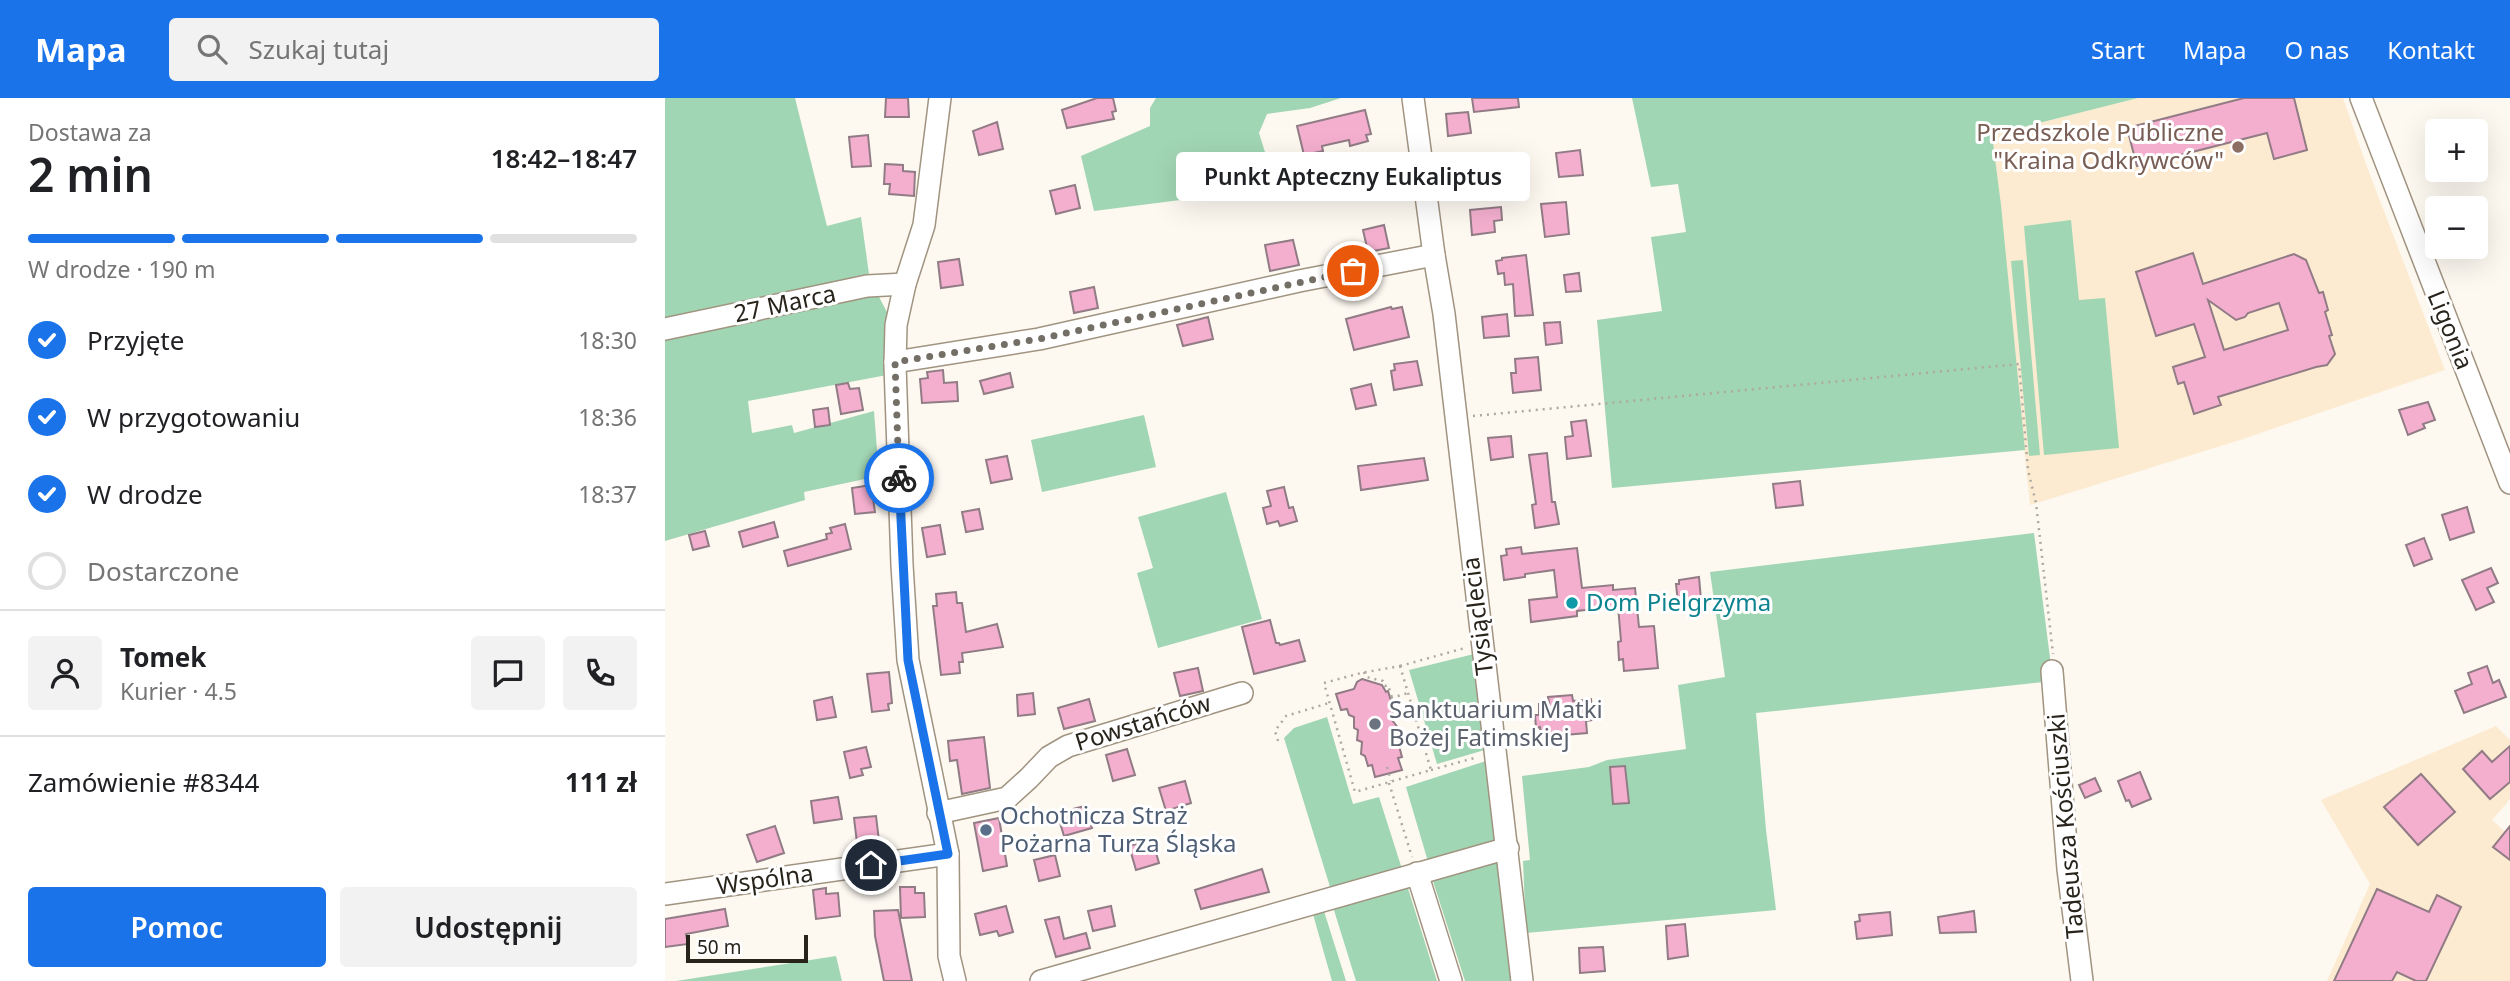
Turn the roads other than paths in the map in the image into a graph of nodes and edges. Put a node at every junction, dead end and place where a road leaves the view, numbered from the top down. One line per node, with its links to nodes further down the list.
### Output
1 (940, 98): 5 (street)
2 (1413, 98): 4 (street, Tysiąclecia)
3 (2361, 98): 8 (street, Ligonia)
4 (1434, 255): 7 (street); 12 (street, Tysiąclecia)
5 (905, 284): 6 (street, 27 Marca); 7 (street)
6 (665, 329)
7 (895, 362): 11 (street)
8 (2510, 482)
9 (2052, 671): 20 (street, Tadeusza Kościuszki)
10 (1242, 693): 11 (street, Powstańców)
11 (938, 813): 13 (street)
12 (1508, 848): 14 (street); 19 (street, Tysiąclecia)
13 (948, 854): 15 (street, Wspólna); 16 (street)
14 (1414, 864): 17 (street); 18 (street)
15 (665, 894)
16 (955, 981)
17 (1041, 981)
18 (1451, 981)
19 (1522, 981)
20 (2083, 981)

